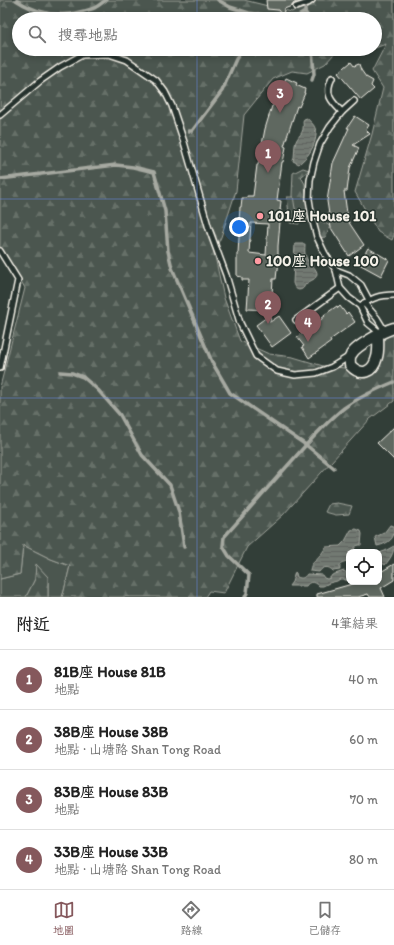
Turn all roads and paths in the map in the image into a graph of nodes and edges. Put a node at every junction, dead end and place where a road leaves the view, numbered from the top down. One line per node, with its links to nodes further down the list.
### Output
1 (312, 0): 2 (lane)
2 (296, 7)
3 (80, 56): 8 (lane)
4 (115, 56): 16 (lane)
5 (332, 78): 7 (lane)
6 (354, 101): 7 (lane)
7 (342, 112): 10 (lane)
8 (0, 115)
9 (0, 251): 17 (lane)
10 (336, 270): 11 (lane); 13 (lane)
11 (340, 288): 13 (lane); 14 (lane)
12 (394, 296): 13 (lane)
13 (364, 303): 15 (lane); 15 (lane)
14 (296, 320)
15 (384, 332): 16 (street); 16 (street)
16 (350, 356)
17 (0, 368)

